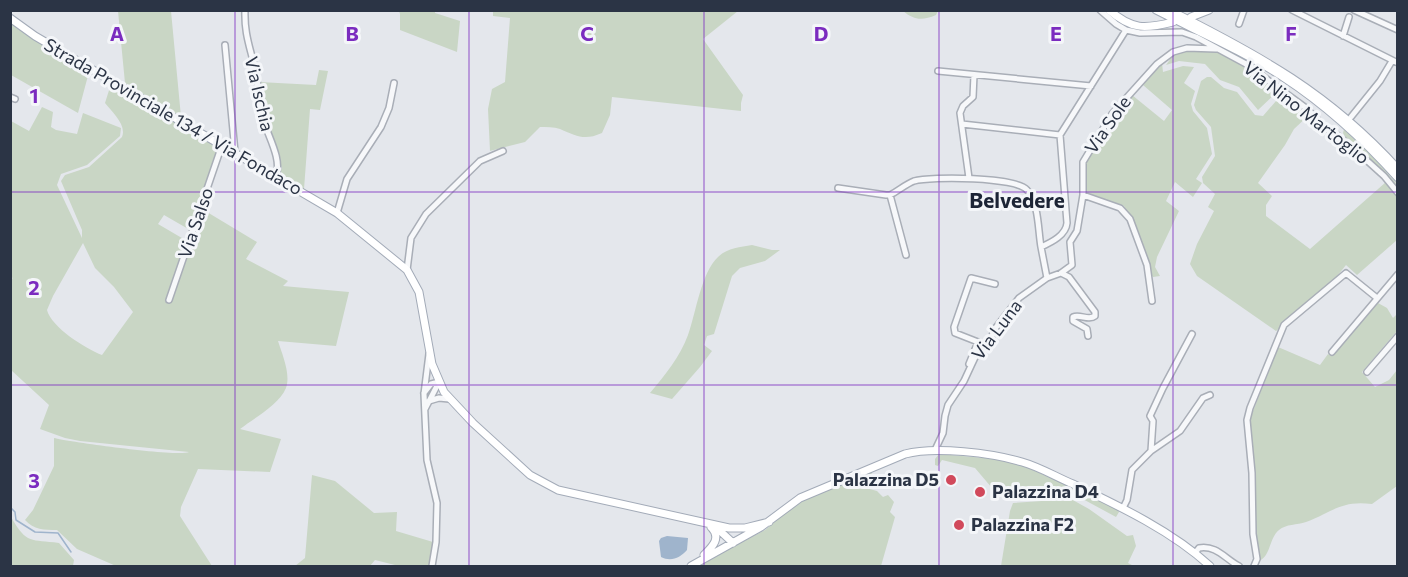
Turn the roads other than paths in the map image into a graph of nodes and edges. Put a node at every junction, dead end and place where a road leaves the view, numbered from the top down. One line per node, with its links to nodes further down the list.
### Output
1 (245, 10): 34 (street, Via Ischia)
2 (1100, 10): 9 (street, Via Nino Martoglio)
3 (1156, 10): 36 (main road)
4 (1169, 10): 33 (main road)
5 (1209, 10): 10 (main road)
6 (1354, 10): 16 (street)
7 (1296, 11): 17 (street)
8 (1243, 12): 14 (street)
9 (1108, 13): 13 (main road); 15 (street, Via Nino Martoglio)
10 (1191, 17)
11 (1349, 17): 17 (street)
12 (10, 18): 30 (main road, Strada Provinciale 134 / Via Fondaco)
13 (1173, 22)
14 (1239, 24)
15 (1126, 30): 19 (street, Via Nino Martoglio); 24 (street)
16 (1398, 30)
17 (1343, 36): 20 (street)
18 (225, 45): 32 (street)
19 (1218, 49): 28 (street, Via Nino Martoglio); 40 (street, Via Sole)
20 (1395, 62): 25 (street)
21 (938, 71): 22 (street)
22 (975, 75): 24 (street); 26 (street)
23 (394, 83): 41 (street)
24 (1090, 86): 29 (street)
25 (1351, 117)
26 (962, 124): 29 (street); 35 (street)
27 (1343, 127): 28 (street)
28 (1336, 134): 38 (street, Via Nino Martoglio)
29 (1060, 135): 42 (street)
30 (222, 145): 32 (main road, Strada Provinciale 134 / Via Fondaco); 50 (street, Via Salso)
31 (503, 151): 44 (street)
32 (235, 152): 34 (main road, Strada Provinciale 134 / Via Fondaco)
33 (1398, 169)
34 (276, 176): 41 (main road, Strada Provinciale 134 / Via Fondaco)
35 (969, 178): 39 (street); 42 (street)
36 (1398, 178)
37 (838, 188): 39 (street)
38 (1398, 193)
39 (890, 195): 43 (street)
40 (1083, 195): 45 (street, Via Sole); 51 (street)
41 (337, 213): 44 (main road, Strada Provinciale 134 / Via Fondaco)
42 (1041, 247): 47 (street)
43 (906, 255)
44 (407, 270): 55 (main road)
45 (1061, 273): 47 (street); 53 (street)
46 (1398, 274): 49 (street)
47 (1047, 278): 57 (street, Via Luna)
48 (995, 284): 57 (street)
49 (1377, 298): 56 (street); 79 (street)
50 (169, 300)
51 (1152, 301)
52 (1192, 334): 66 (street)
53 (1088, 336)
54 (1398, 336): 58 (street)
55 (430, 352): 59 (main road); 60 (street)
56 (1332, 352)
57 (968, 371): 65 (street, Via Luna)
58 (1367, 372)
59 (439, 382): 60 (street); 62 (main road); 63 (street)
60 (424, 394): 64 (street)
61 (1210, 395): 66 (street)
62 (449, 399): 63 (street); 68 (main road)
63 (429, 401): 64 (street)
64 (424, 410): 75 (street)
65 (935, 450): 67 (main road); 69 (main road)
66 (1151, 451): 67 (street)
67 (1124, 508): 73 (main road)
68 (683, 518): 70 (main road); 71 (main road)
69 (769, 522): 71 (main road); 72 (main road)
70 (709, 526): 72 (main road); 74 (main road)
71 (729, 528): 72 (main road)
72 (733, 543): 74 (main road)
73 (1195, 553): 77 (main road); 78 (street)
74 (700, 560): 76 (main road)
75 (432, 567)
76 (691, 567)
77 (1210, 567)
78 (1239, 567)
79 (1254, 567)

